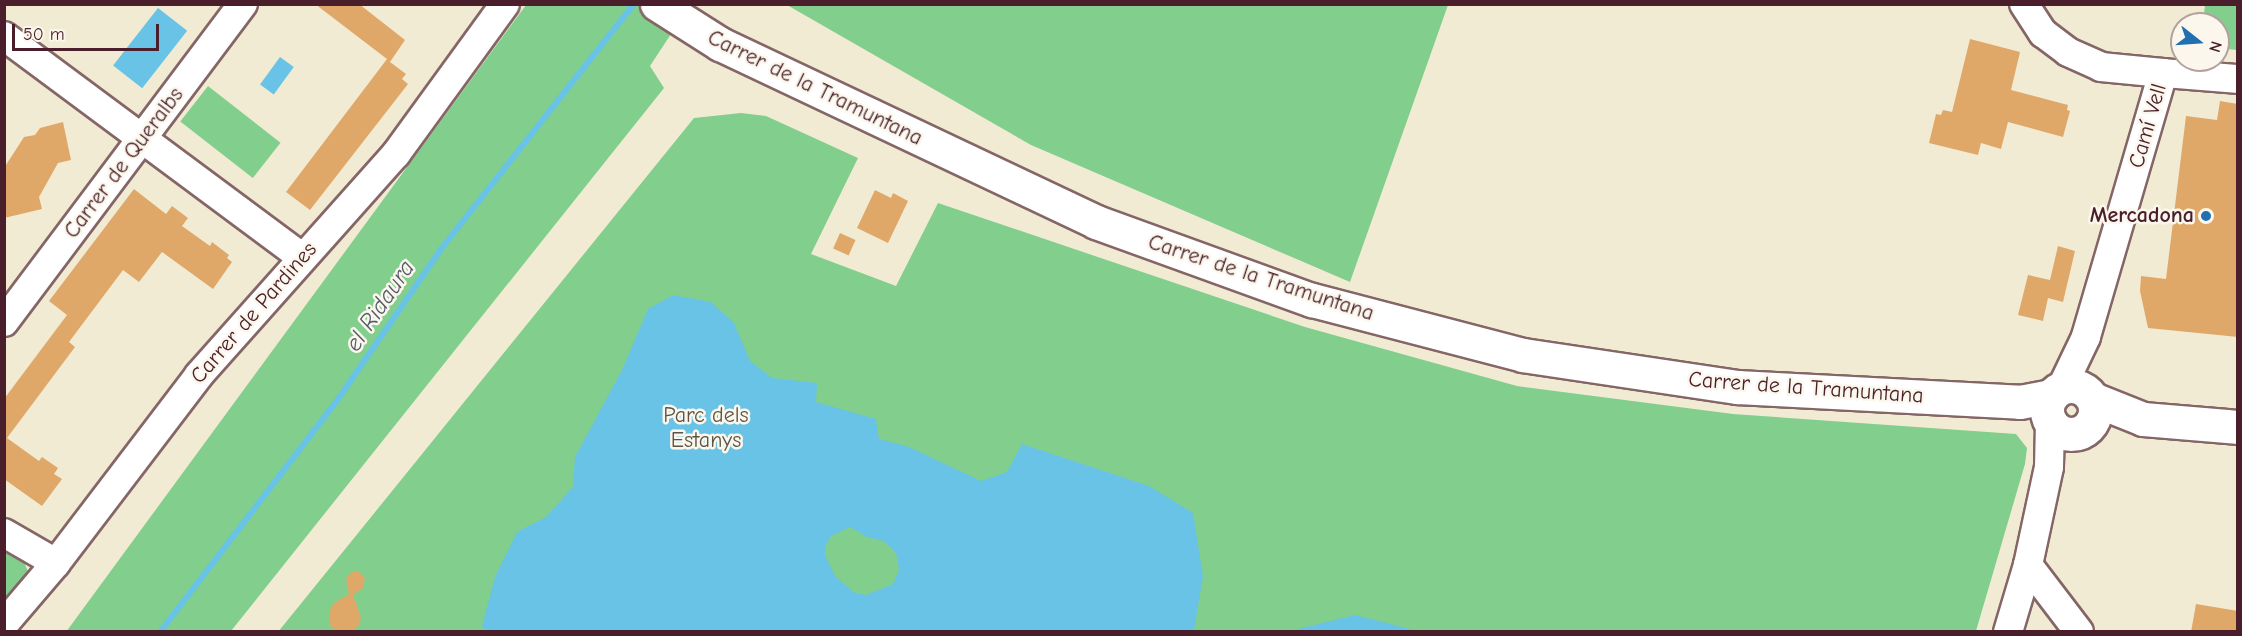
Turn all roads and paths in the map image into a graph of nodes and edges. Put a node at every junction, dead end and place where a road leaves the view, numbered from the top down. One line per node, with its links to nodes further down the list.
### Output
1 (243, 4): 8 (street, Carrer de Queralbs)
2 (505, 4): 9 (street, Carrer de Pardines)
3 (657, 4): 11 (main road, Carrer de la Tramuntana)
4 (2024, 4): 6 (street, Camí Vell)
5 (4, 36): 8 (street)
6 (2163, 73): 7 (street); 11 (street, Camí Vell)
7 (2238, 79)
8 (142, 139): 9 (street); 10 (street, Carrer de Queralbs)
9 (302, 257): 14 (street, Carrer de Pardines)
10 (4, 322)
11 (2063, 408): 12 (main road, Carrer de la Tramuntana); 15 (street)
12 (2238, 427)
13 (4, 533): 14 (street)
14 (56, 563): 16 (street, Carrer de Pardines)
15 (2028, 565): 17 (street); 18 (street)
16 (7, 618)
17 (2008, 632)
18 (2079, 632)

